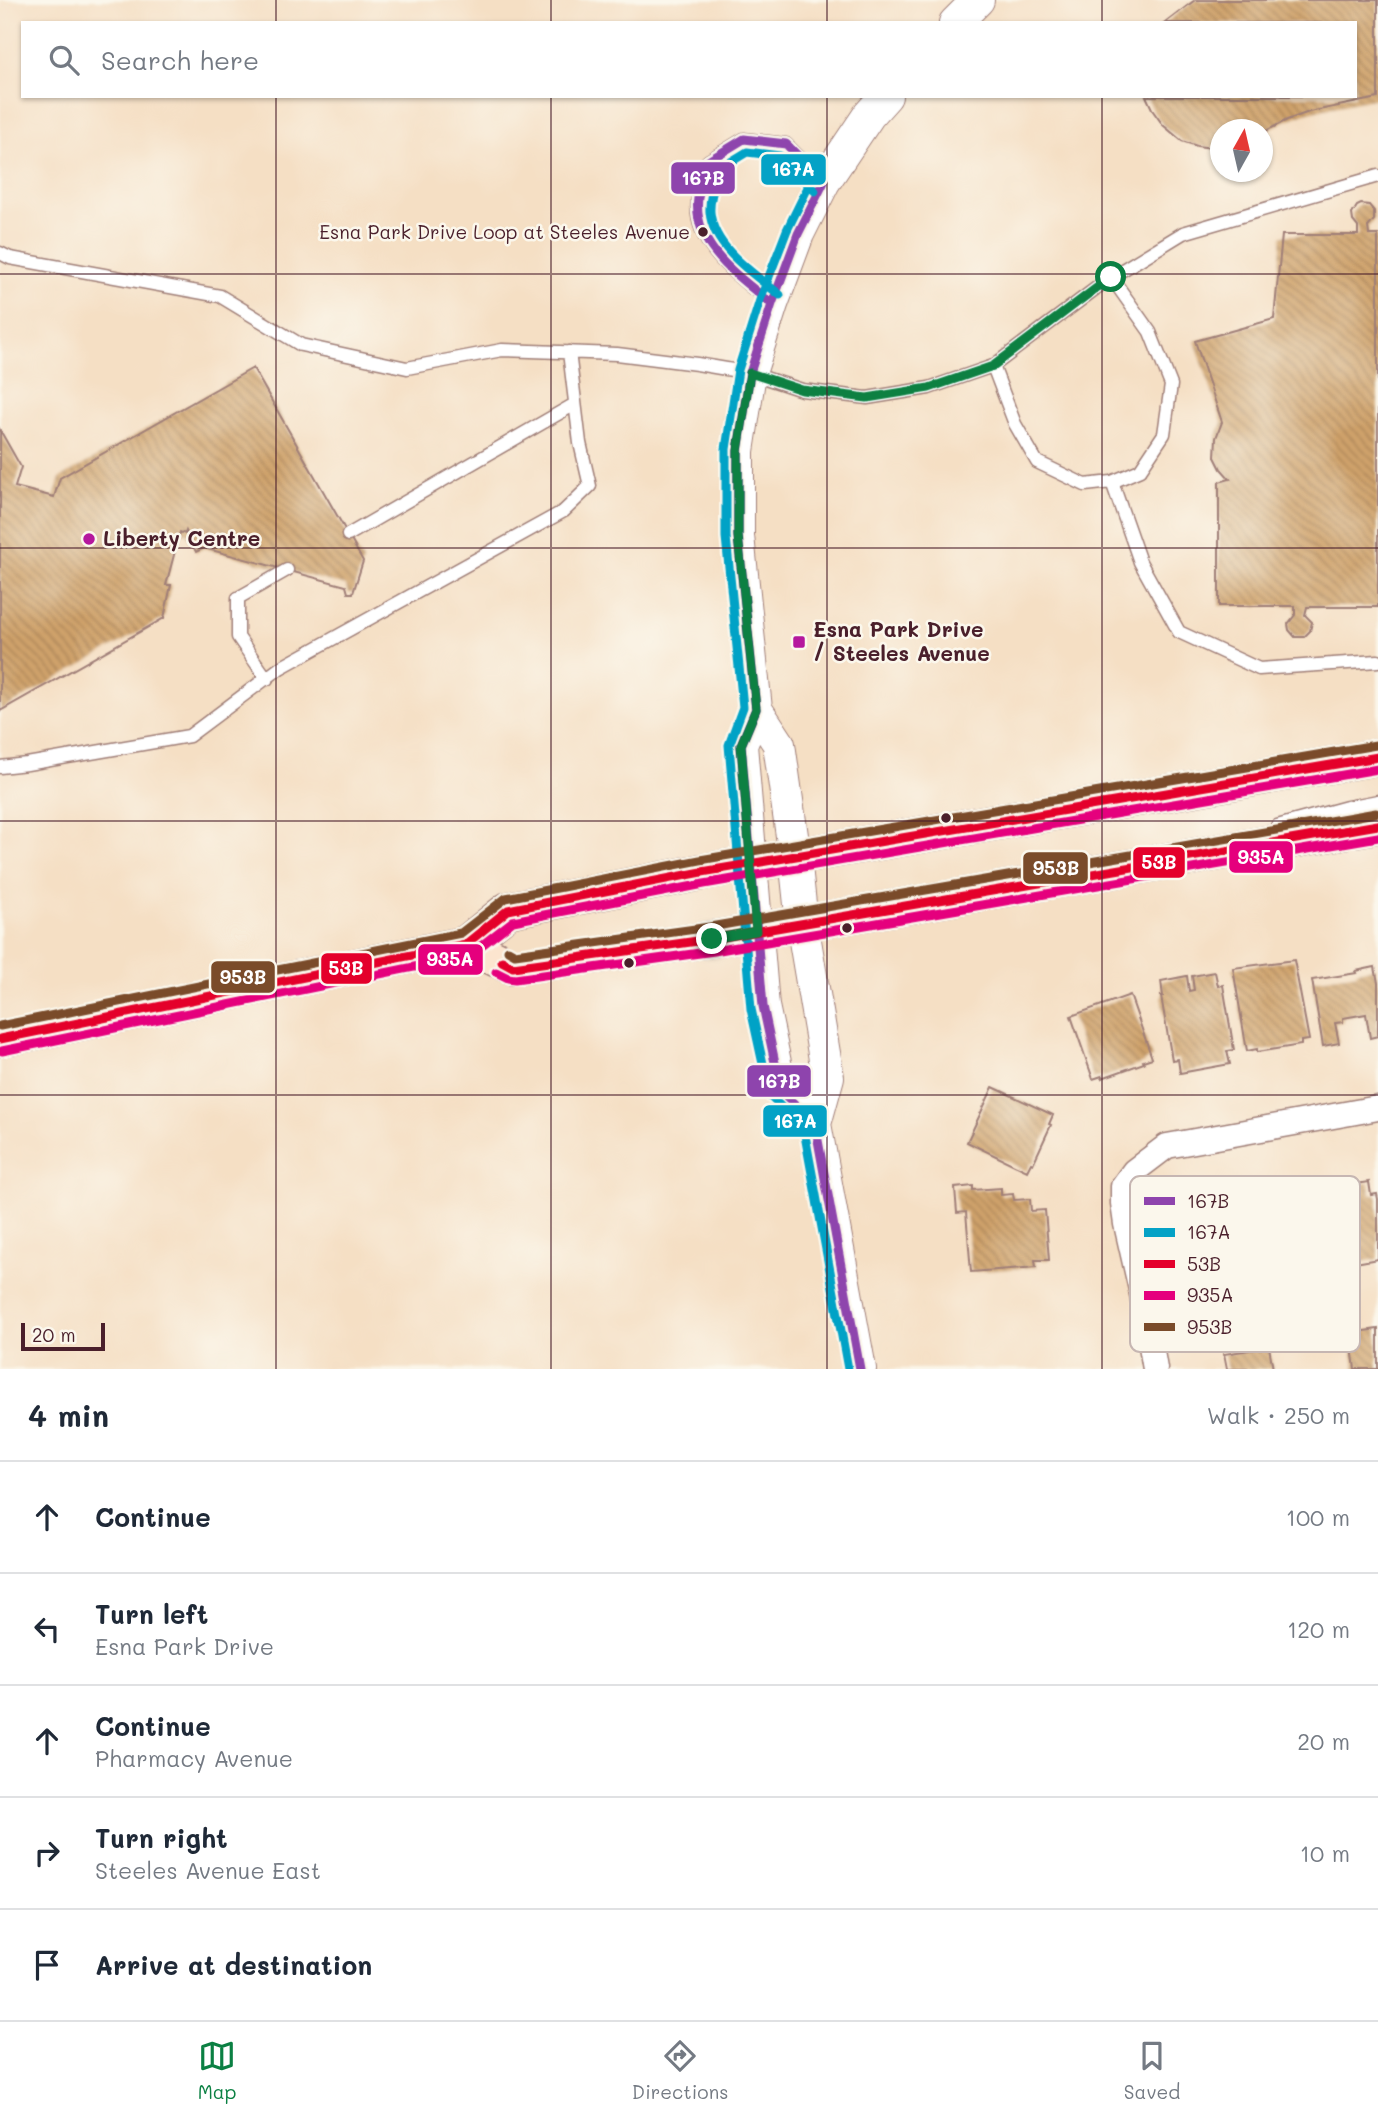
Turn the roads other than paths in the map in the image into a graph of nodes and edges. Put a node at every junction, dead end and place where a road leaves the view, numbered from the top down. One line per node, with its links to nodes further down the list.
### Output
1 (978, 0): 2 (street)
2 (957, 21)
3 (884, 98): 5 (street)
4 (1378, 176): 7 (lane)
5 (824, 182): 8 (street); 8 (lane)
6 (0, 253): 9 (lane)
7 (1111, 277): 10 (lane); 13 (lane)
8 (772, 304): 11 (street)
9 (569, 352): 11 (lane); 12 (lane)
10 (993, 366): 11 (lane); 13 (lane)
11 (750, 373): 18 (street)
12 (575, 404): 14 (lane); 17 (lane)
13 (1112, 482): 16 (lane)
14 (348, 535)
15 (287, 570): 17 (lane)
16 (1378, 661)
17 (267, 679): 20 (lane)
18 (756, 709): 23 (street); 24 (street)
19 (1378, 757): 23 (main road)
20 (0, 766)
21 (1378, 801): 25 (lane)
22 (1378, 825): 25 (main road)
23 (796, 857): 24 (main road); 26 (street)
24 (750, 864): 27 (street); 28 (main road)
25 (1129, 868): 26 (main road)
26 (802, 923): 27 (main road); 31 (street)
27 (756, 931): 28 (main road); 31 (street)
28 (466, 944): 29 (main road)
29 (0, 1039)
30 (1378, 1108): 33 (street)
31 (815, 1124): 35 (street)
32 (1130, 1176): 34 (street)
33 (1130, 1176)
34 (1130, 1237)
35 (860, 1369)

